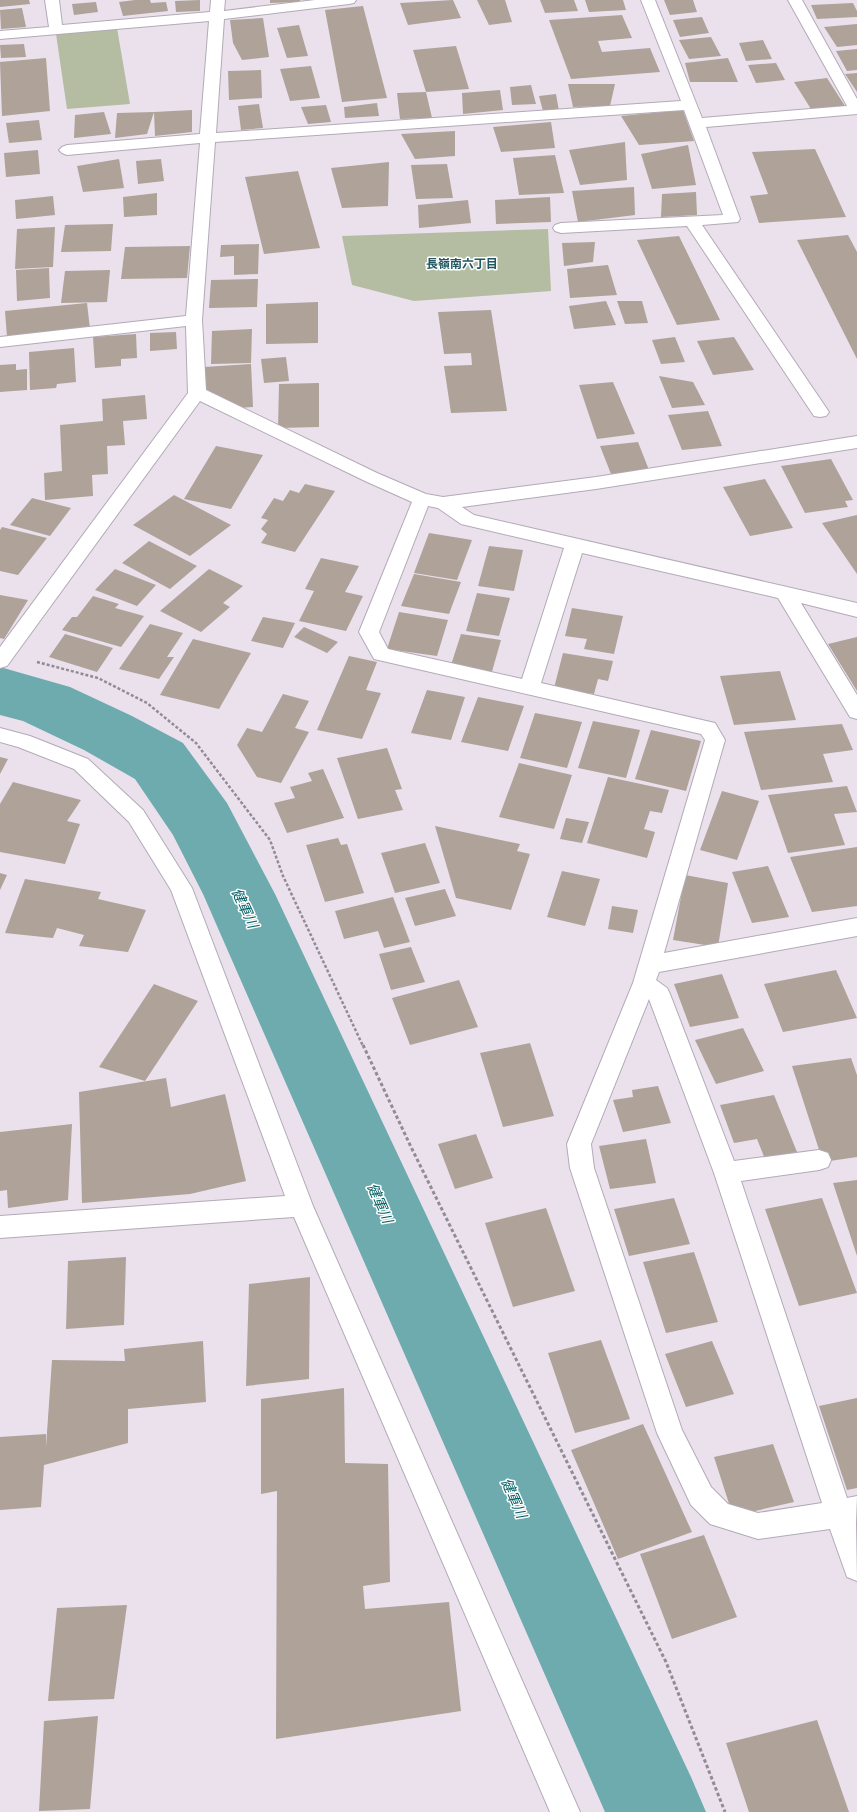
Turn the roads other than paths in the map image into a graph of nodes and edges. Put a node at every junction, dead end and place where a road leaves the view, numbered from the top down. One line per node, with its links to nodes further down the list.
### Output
1 (52, 0): 7 (street)
2 (218, 0): 6 (street)
3 (348, 0): 6 (street)
4 (648, 0): 9 (street)
5 (795, 0): 10 (street)
6 (217, 16): 7 (street); 12 (street)
7 (56, 30): 8 (street)
8 (0, 35)
9 (690, 105): 11 (street); 12 (street)
10 (856, 110): 11 (street)
11 (697, 123): 14 (street)
12 (207, 138): 13 (street); 16 (street)
13 (67, 150)
14 (691, 221): 15 (street); 19 (street)
15 (561, 228)
16 (194, 320): 17 (street); 18 (street)
17 (0, 342)
18 (197, 393): 21 (street); 26 (street)
19 (820, 412)
20 (857, 442): 22 (street)
21 (422, 499): 22 (street); 27 (street)
22 (443, 503): 23 (street)
23 (575, 544): 24 (street); 27 (street)
24 (784, 592): 25 (street); 28 (street)
25 (857, 610)
26 (2, 658)
27 (529, 688): 31 (street)
28 (857, 712)
29 (0, 735): 34 (street)
30 (857, 927): 31 (street)
31 (648, 974): 33 (street); 36 (street)
32 (819, 1160): 33 (street)
33 (726, 1173): 36 (street)
34 (301, 1206): 35 (street); 38 (street)
35 (0, 1227)
36 (848, 1512): 37 (street)
37 (857, 1567)
38 (565, 1812)

